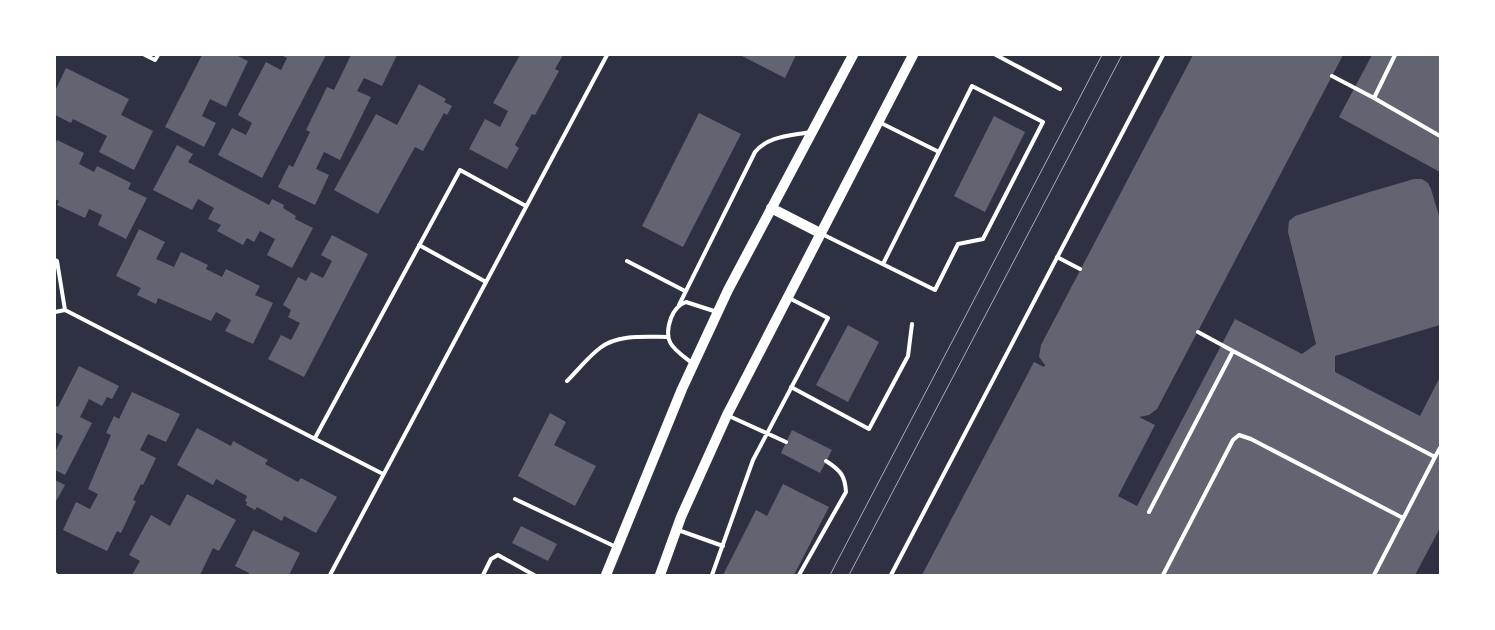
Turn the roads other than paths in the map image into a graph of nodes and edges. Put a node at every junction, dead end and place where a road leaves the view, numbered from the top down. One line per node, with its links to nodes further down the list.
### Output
1 (145, 55): 2 (lane)
2 (158, 55)
3 (607, 55): 16 (lane)
4 (853, 55): 13 (main road)
5 (913, 55): 12 (main road)
6 (996, 55): 10 (lane)
7 (1162, 55): 20 (lane)
8 (1395, 55): 11 (lane)
9 (1332, 76): 11 (lane)
10 (1060, 89)
11 (1374, 98): 14 (lane)
12 (878, 122): 15 (lane); 18 (main road)
13 (812, 132): 17 (main road); 26 (lane)
14 (1440, 136)
15 (939, 152): 23 (lane); 23 (lane)
16 (526, 206): 19 (lane); 25 (lane)
17 (771, 208): 18 (main road); 31 (main road)
18 (820, 233): 23 (lane); 27 (main road)
19 (419, 245): 25 (lane); 41 (lane)
20 (1057, 257): 24 (lane); 60 (lane)
21 (55, 260): 29 (lane)
22 (627, 261): 26 (lane)
23 (883, 264)
24 (1080, 269)
25 (486, 282): 46 (lane)
26 (685, 292): 28 (lane)
27 (788, 298): 38 (lane); 39 (main road)
28 (679, 305): 31 (lane); 34 (lane)
29 (65, 310): 30 (lane); 41 (lane)
30 (55, 312)
31 (717, 312): 36 (main road)
32 (912, 324): 38 (lane)
33 (1198, 332): 35 (lane)
34 (668, 337): 36 (lane); 37 (lane)
35 (1233, 351): 44 (lane); 48 (lane)
36 (694, 364): 51 (main road)
37 (567, 381)
38 (791, 387): 40 (lane)
39 (727, 415): 40 (lane); 50 (main road)
40 (766, 434): 42 (lane); 52 (lane)
41 (315, 438): 46 (lane)
42 (786, 442)
43 (1440, 448): 44 (lane)
44 (1435, 457): 49 (lane)
45 (826, 461): 59 (lane)
46 (383, 474): 53 (lane)
47 (515, 499): 51 (lane)
48 (1150, 512)
49 (1404, 518): 61 (lane); 62 (lane)
50 (676, 529): 52 (lane); 57 (main road)
51 (616, 546): 56 (main road)
52 (723, 546): 58 (lane)
53 (330, 575)
54 (483, 575): 55 (lane)
55 (534, 575)
56 (606, 575)
57 (660, 575)
58 (712, 575)
59 (799, 575)
60 (891, 575)
61 (1163, 575)
62 (1374, 575)

